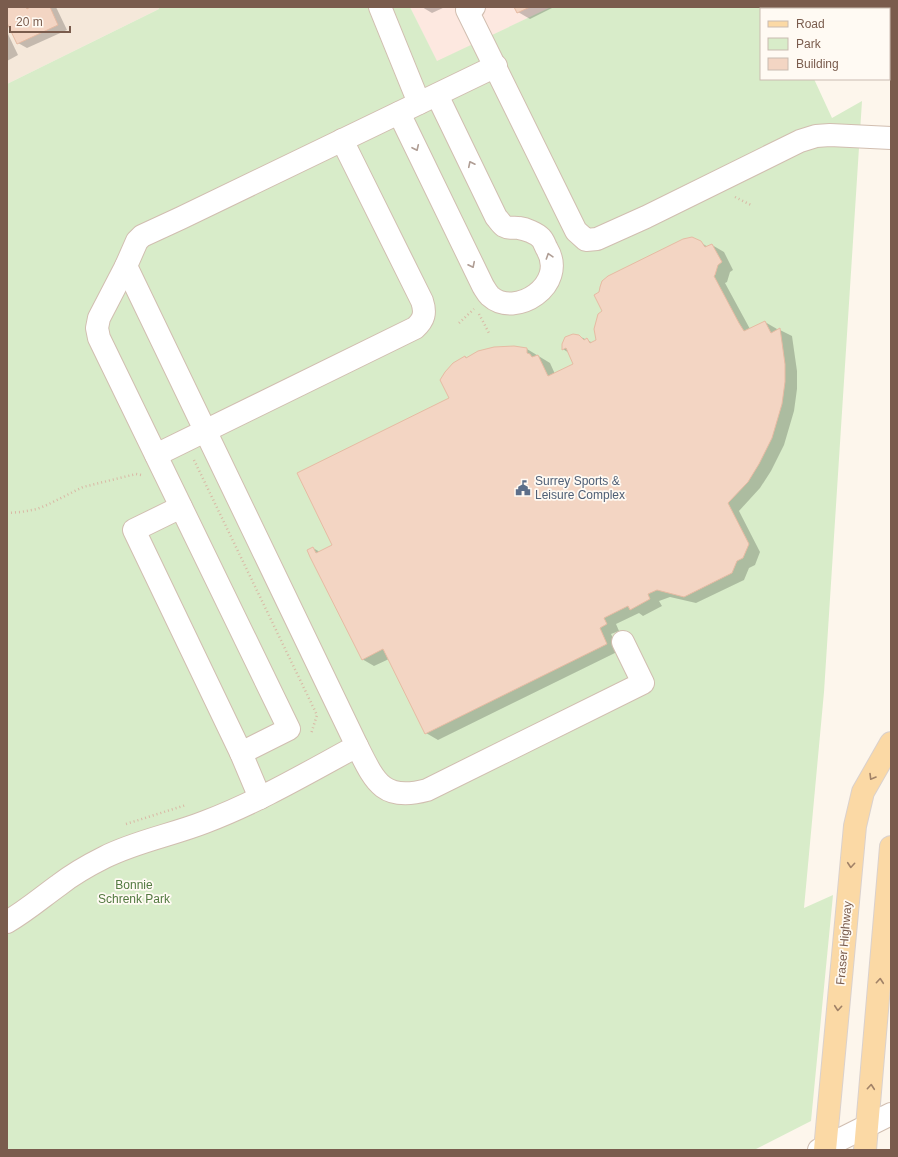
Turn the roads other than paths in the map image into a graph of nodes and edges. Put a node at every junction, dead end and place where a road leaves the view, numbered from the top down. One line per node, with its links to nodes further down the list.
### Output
1 (380, 7): 4 (street)
2 (474, 7): 3 (street)
3 (496, 66): 4 (street); 6 (street)
4 (428, 99): 5 (street); 5 (street, one-way to 4)
5 (399, 113): 7 (street)
6 (891, 138)
7 (342, 140): 8 (street); 9 (street)
8 (126, 266): 9 (street); 10 (street)
9 (205, 431): 10 (street); 14 (street)
10 (156, 455): 11 (street)
11 (181, 507): 15 (street); 15 (street)
12 (623, 642): 14 (street)
13 (891, 743): 23 (main road, Fraser Highway, one-way to 23)
14 (357, 746): 16 (street)
15 (241, 753): 16 (street)
16 (260, 798): 18 (street)
17 (891, 847): 19 (main road, one-way to 17)
18 (7, 922)
19 (876, 1034): 20 (main road); 22 (main road, one-way to 19)
20 (891, 1060)
21 (891, 1114): 22 (street)
22 (867, 1126): 23 (street); 24 (main road)
23 (823, 1149)
24 (865, 1150)

